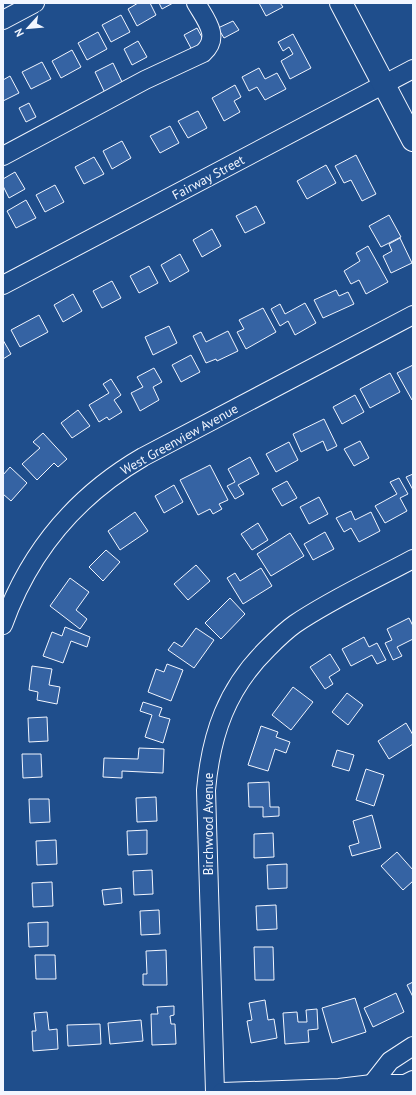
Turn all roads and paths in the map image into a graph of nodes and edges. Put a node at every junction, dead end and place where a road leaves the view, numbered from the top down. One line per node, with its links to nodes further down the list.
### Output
1 (34, 3): 4 (street)
2 (196, 3): 8 (street)
3 (341, 3): 6 (main road)
4 (3, 20)
5 (413, 69): 6 (street, Fairway Street)
6 (384, 84): 7 (main road); 9 (street, Fairway Street)
7 (413, 140)
8 (3, 156)
9 (3, 285)
10 (413, 315): 12 (street, West Greenview Avenue)
11 (413, 559): 16 (street, Birchwood Avenue)
12 (3, 625)
13 (413, 1046): 15 (street)
14 (413, 1080): 15 (street)
15 (374, 1088): 17 (street)
16 (215, 1092)
17 (222, 1092)

